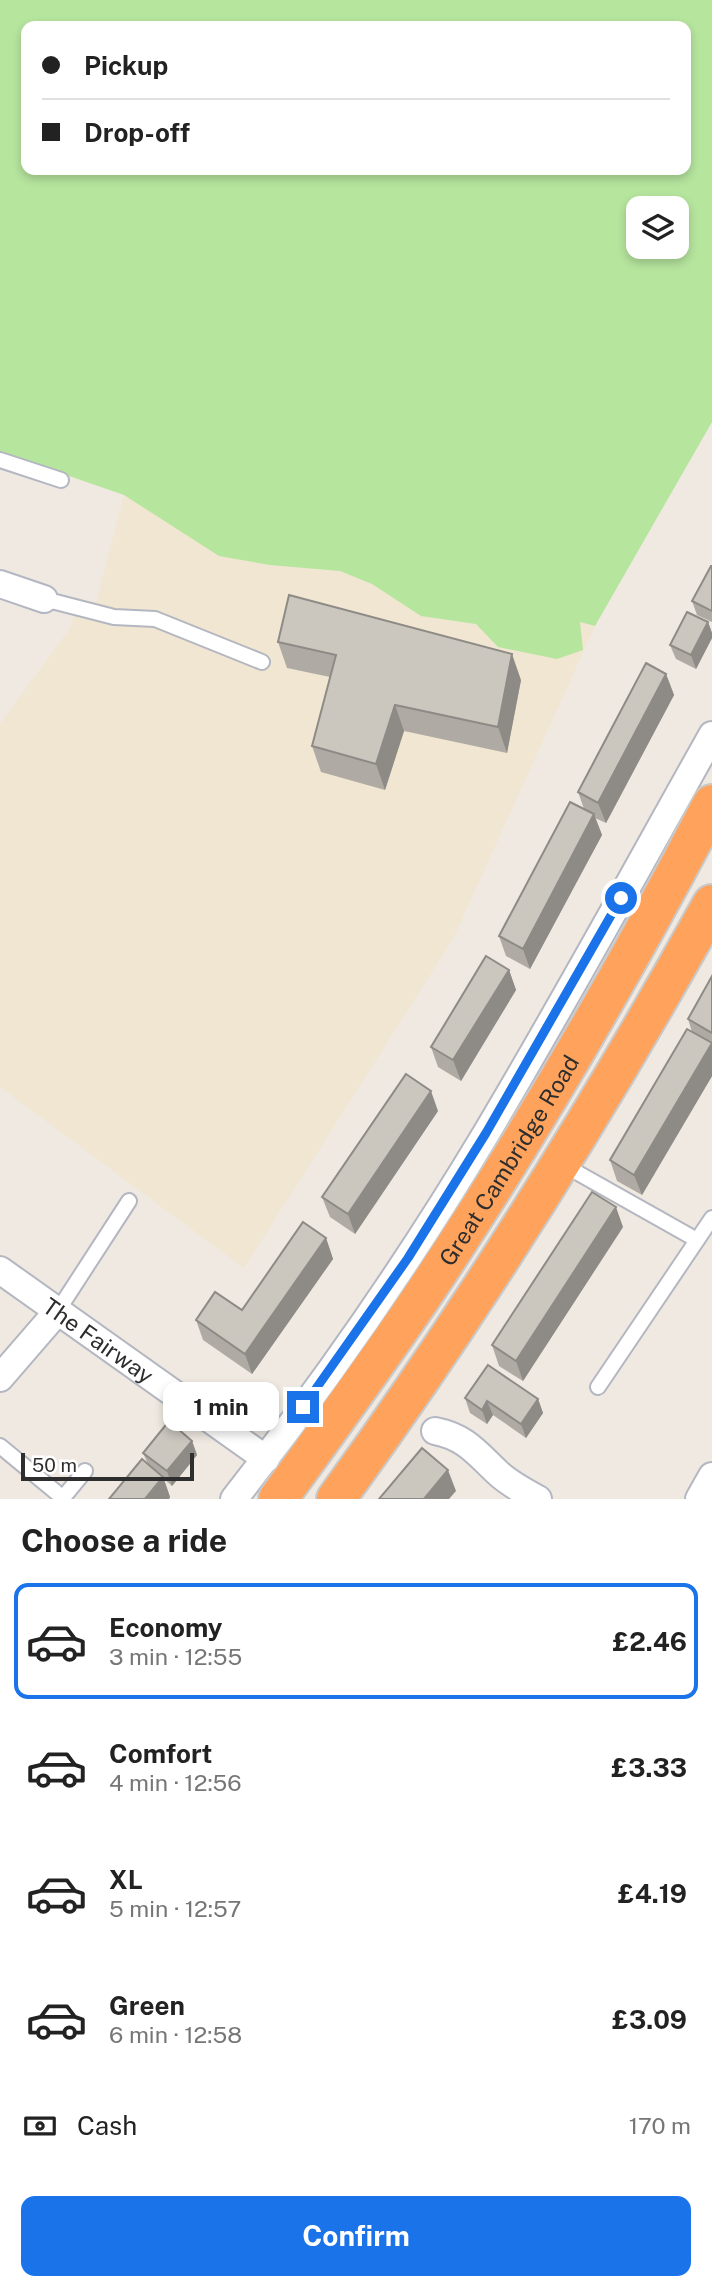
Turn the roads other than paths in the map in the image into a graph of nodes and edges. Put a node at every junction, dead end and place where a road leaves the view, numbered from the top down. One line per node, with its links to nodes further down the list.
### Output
1 (0, 460): 2 (lane)
2 (61, 480)
3 (0, 584): 4 (street)
4 (44, 599): 5 (lane)
5 (262, 662)
6 (712, 734): 19 (street)
7 (712, 804): 25 (highway, Great Cambridge Road)
8 (712, 904): 9 (highway, Great Cambridge Road)
9 (562, 1164): 12 (lane); 17 (highway, Great Cambridge Road)
10 (129, 1201): 14 (lane)
11 (712, 1218): 12 (lane)
12 (697, 1240): 16 (lane)
13 (0, 1270): 14 (street, The Fairway)
14 (57, 1312): 15 (street); 19 (street, The Fairway)
15 (0, 1378)
16 (598, 1387)
17 (403, 1407): 22 (street); 26 (highway, Great Cambridge Road)
18 (0, 1446): 23 (lane)
19 (266, 1459): 24 (street)
20 (85, 1471): 23 (lane)
21 (712, 1476): 27 (street)
22 (534, 1498)
23 (62, 1499)
24 (234, 1499)
25 (278, 1499)
26 (336, 1499)
27 (699, 1499)

